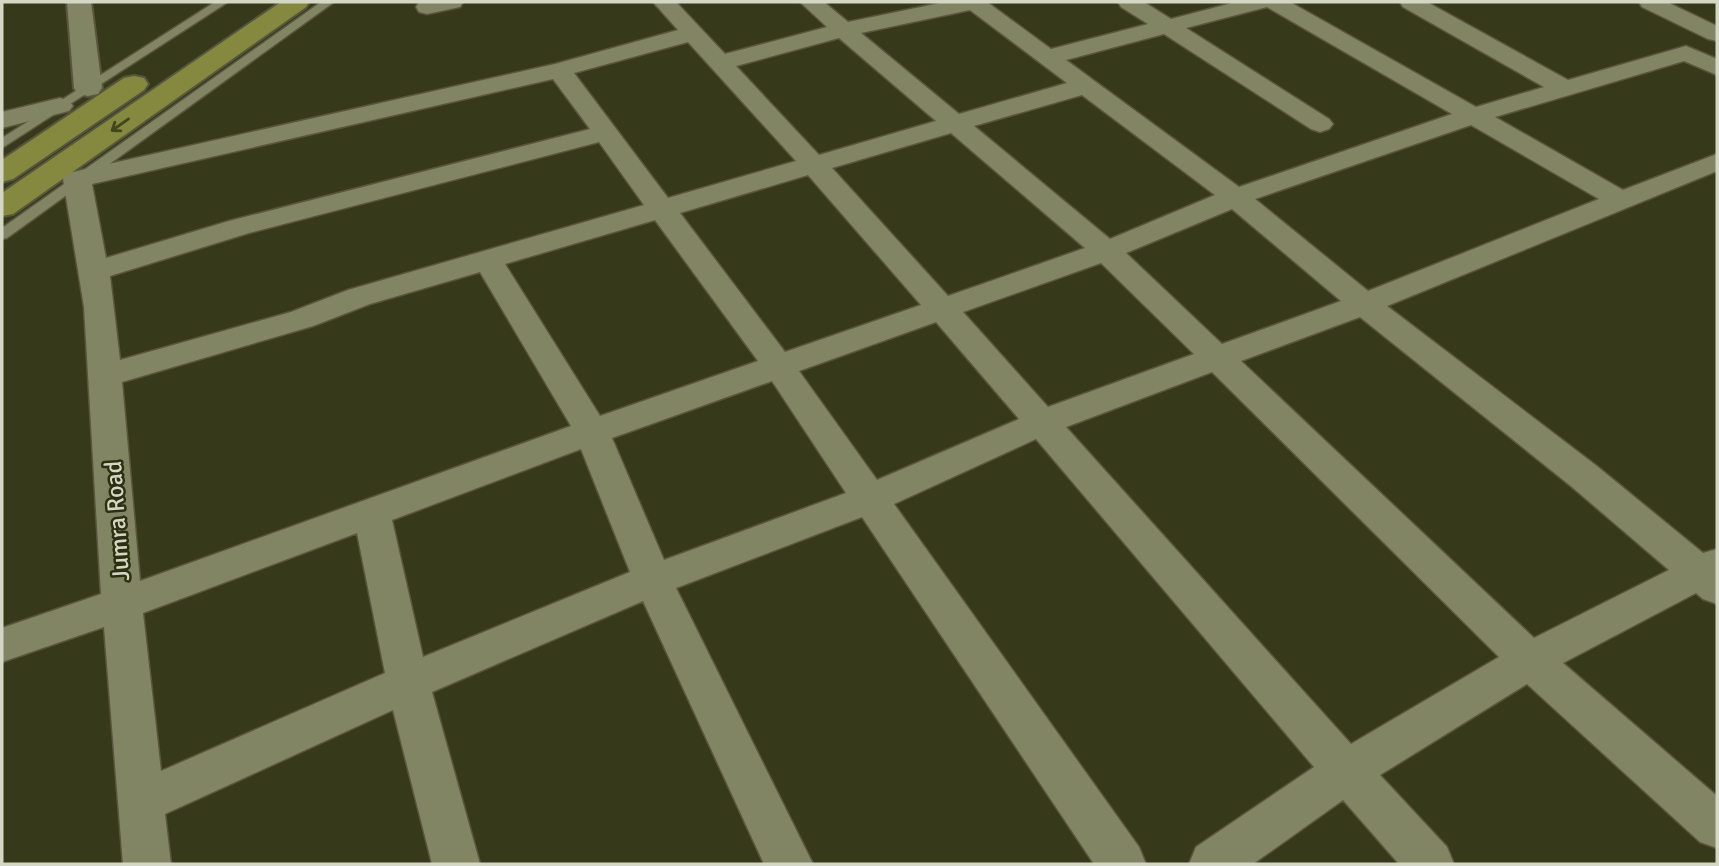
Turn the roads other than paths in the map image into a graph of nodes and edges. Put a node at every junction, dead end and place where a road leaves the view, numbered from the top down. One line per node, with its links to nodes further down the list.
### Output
1 (79, 2): 25 (street)
2 (222, 2): 25 (lane)
3 (255, 2): 36 (highway)
4 (297, 2): 40 (highway, one-way to 40)
5 (327, 2): 37 (lane)
6 (452, 2): 15 (street)
7 (664, 2): 18 (street)
8 (811, 2): 17 (street)
9 (974, 2): 17 (street); 20 (street)
10 (1129, 2): 16 (street)
11 (1261, 2): 16 (street)
12 (1274, 2): 28 (street)
13 (1411, 2): 26 (street)
14 (1650, 2): 19 (street)
15 (427, 7)
16 (1165, 25): 20 (street); 31 (street)
17 (842, 30): 21 (street); 30 (street)
18 (693, 33): 21 (street); 23 (street)
19 (1716, 34)
20 (1045, 58): 24 (street)
21 (722, 62): 35 (street)
22 (1717, 68): 26 (street)
23 (559, 70): 32 (street); 37 (street)
24 (1084, 86): 30 (street); 38 (street)
25 (88, 88): 27 (lane)
26 (1566, 89): 28 (street)
27 (60, 106): 29 (street); 33 (lane)
28 (1475, 115): 38 (street); 39 (street)
29 (2, 120)
30 (955, 122): 35 (street); 43 (street)
31 (1320, 124)
32 (605, 132): 41 (street); 45 (street)
33 (2, 144)
34 (1717, 162): 39 (street)
35 (814, 163): 41 (street); 47 (street)
36 (2, 173)
37 (78, 179): 42 (lane); 45 (street, Jumra Road)
38 (1235, 198): 43 (street); 46 (street)
39 (1621, 200): 46 (street)
40 (2, 207)
41 (663, 208): 44 (street); 49 (street)
42 (2, 235)
43 (1106, 251): 47 (street); 48 (street)
44 (488, 260): 50 (street); 52 (street)
45 (94, 271): 50 (street, Jumra Road)
46 (1364, 304): 48 (street); 55 (street)
47 (942, 307): 49 (street); 51 (street)
48 (1217, 357): 51 (street); 59 (street)
49 (780, 368): 52 (street); 53 (street)
50 (107, 375): 57 (street, Jumra Road)
51 (1043, 422): 53 (street); 61 (street)
52 (592, 432): 54 (street); 56 (street)
53 (872, 498): 56 (street); 67 (street)
54 (371, 512): 57 (street); 60 (street)
55 (1711, 575): 59 (street)
56 (653, 580): 60 (street); 66 (street)
57 (122, 604): 58 (street); 62 (street, Jumra Road)
58 (2, 645)
59 (1530, 660): 61 (street); 63 (street)
60 (408, 683): 62 (street); 65 (street)
61 (1346, 771): 68 (street); 69 (street)
62 (143, 802): 64 (street, Jumra Road)
63 (1717, 826)
64 (147, 864)
65 (456, 864)
66 (789, 864)
67 (1122, 864)
68 (1213, 864)
69 (1430, 864)

